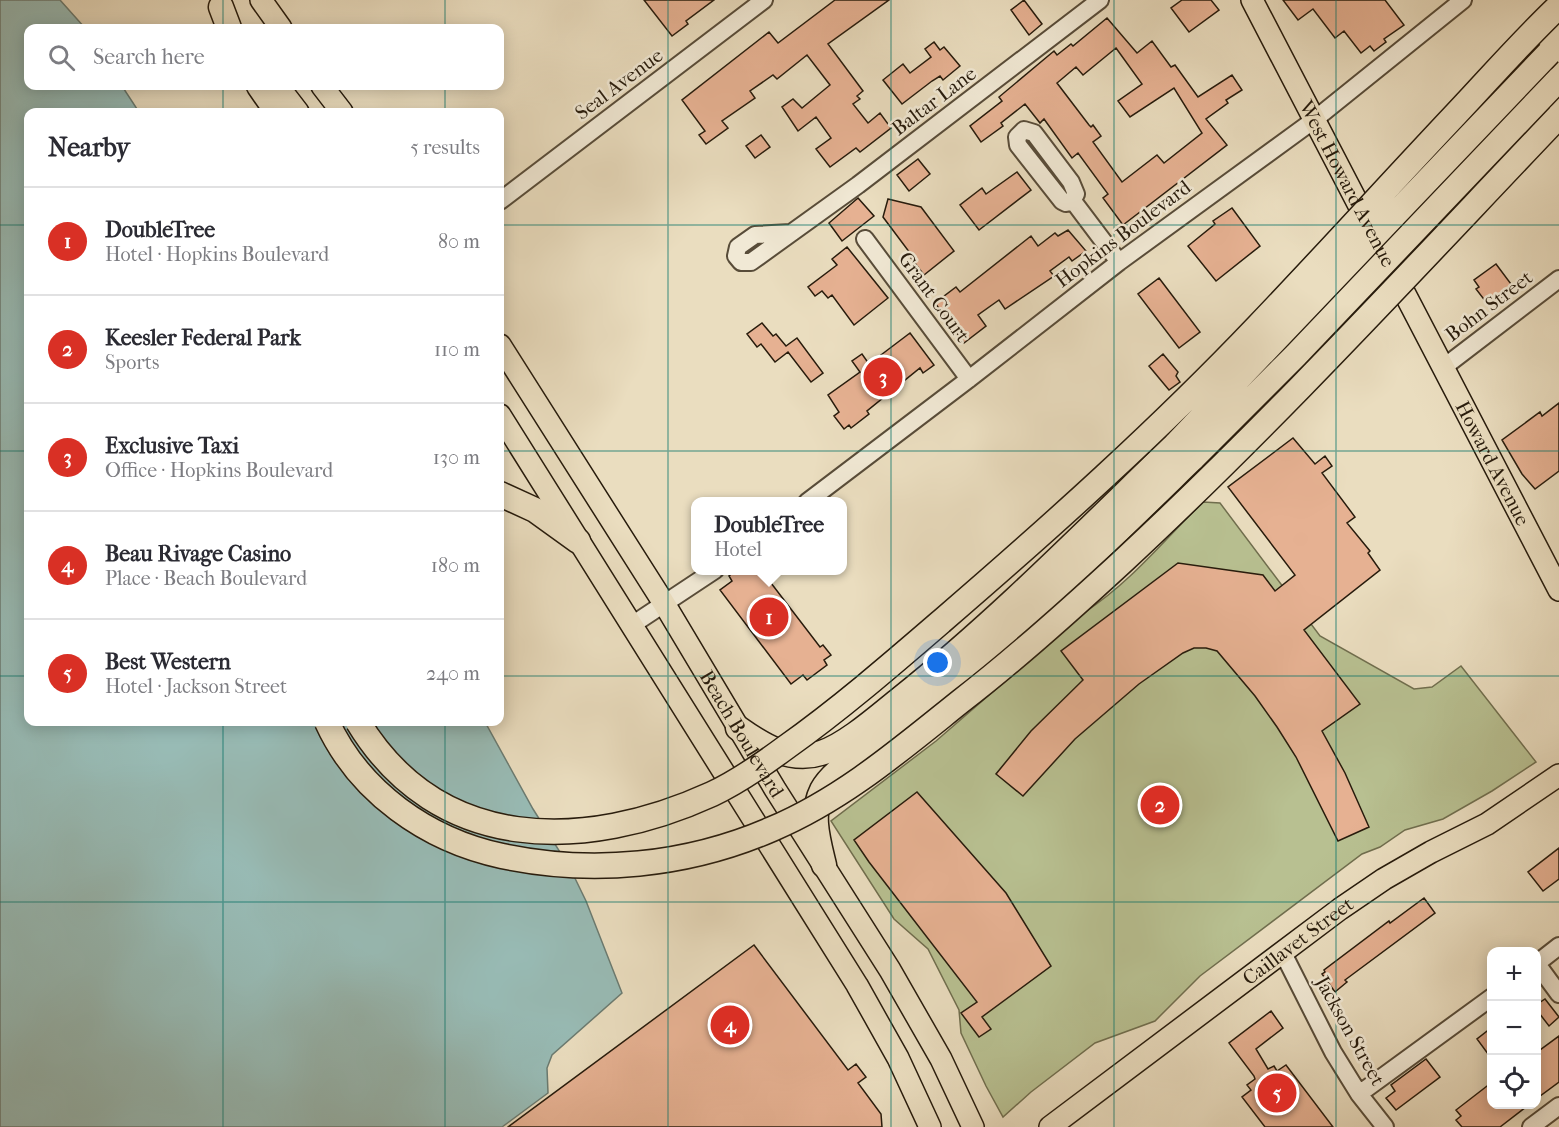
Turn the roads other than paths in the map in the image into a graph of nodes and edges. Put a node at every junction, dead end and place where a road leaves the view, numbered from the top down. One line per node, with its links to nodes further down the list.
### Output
1 (261, 0): 9 (main road)
2 (764, 0): 20 (street, Seal Avenue)
3 (1100, 0): 22 (street, Baltar Lane)
4 (1252, 0): 19 (main road, West Howard Avenue)
5 (1463, 0): 19 (street, Hopkins Boulevard)
6 (1559, 6): 39 (highway, bridge)
7 (224, 9): 8 (main road)
8 (234, 24)
9 (278, 24)
10 (1559, 44): 30 (highway, bridge)
11 (1559, 79): 30 (highway, bridge)
12 (262, 90): 15 (highway)
13 (281, 90): 16 (main road)
14 (325, 90): 17 (main road)
15 (274, 108)
16 (295, 108)
17 (339, 108)
18 (1559, 116): 38 (highway, bridge)
19 (1314, 120): 24 (street, Hopkins Boulevard); 27 (main road, West Howard Avenue)
20 (504, 198)
21 (1073, 201): 24 (street)
22 (791, 233)
23 (865, 239): 28 (street, Grant Court)
24 (1119, 262): 28 (street, Hopkins Boulevard)
25 (1559, 279): 27 (street, Bohn Street)
26 (504, 351): 36 (main road, Beach Boulevard)
27 (1444, 367): 35 (main road, Howard Avenue)
28 (969, 380): 32 (street, Hopkins Boulevard)
29 (504, 421): 33 (main road, Beach Boulevard)
30 (1185, 451): 40 (highway); 42 (highway)
31 (504, 496): 33 (highway)
32 (812, 497)
33 (578, 541): 37 (main road, Beach Boulevard)
34 (708, 575): 36 (street)
35 (1559, 590)
36 (665, 605): 37 (street); 40 (main road, Beach Boulevard)
37 (632, 625): 51 (main road, Beach Boulevard)
38 (329, 726)
39 (361, 726)
40 (738, 728): 42 (main road, Beach Boulevard)
41 (1559, 775): 44 (main road, Caillavet Street)
42 (824, 865): 52 (main road, Beach Boulevard)
43 (1559, 946): 45 (street)
44 (1283, 952): 49 (street, Jackson Street); 53 (main road, Caillavet Street)
45 (1541, 961)
46 (1541, 969): 47 (street)
47 (1559, 994)
48 (1487, 1000): 49 (street)
49 (1359, 1094): 54 (street, Jackson Street)
50 (1559, 1106): 55 (street)
51 (930, 1127)
52 (973, 1127)
53 (1050, 1127)
54 (1385, 1127)
55 (1531, 1127)

